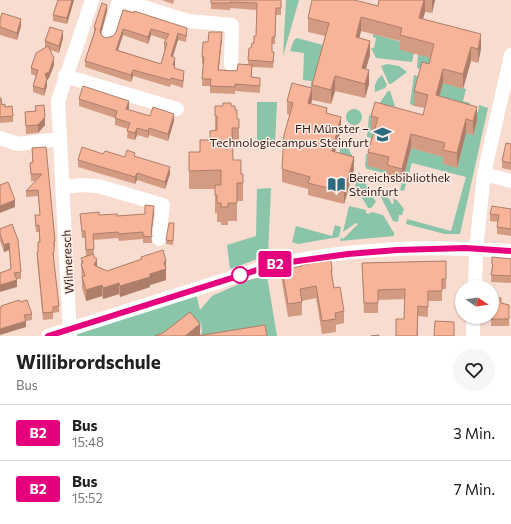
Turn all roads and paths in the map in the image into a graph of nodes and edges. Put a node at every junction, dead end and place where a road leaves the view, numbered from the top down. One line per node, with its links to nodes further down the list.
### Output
1 (92, 0): 6 (street, Wilmeresch)
2 (120, 0): 3 (street); 5 (street)
3 (108, 36)
4 (511, 55): 8 (street)
5 (231, 64)
6 (65, 76): 7 (street); 10 (street, Wilmeresch)
7 (177, 109)
8 (505, 110): 11 (street)
9 (0, 138): 10 (street)
10 (60, 139): 13 (street, Wilmeresch)
11 (484, 174): 12 (street); 15 (street)
12 (511, 181)
13 (63, 187): 14 (street); 19 (street, Wilmeresch)
14 (159, 240)
15 (476, 248): 16 (street); 17 (street); 19 (street)
16 (511, 251)
17 (475, 280)
18 (473, 324): 21 (street)
19 (70, 333): 20 (street)
20 (48, 336)
21 (473, 336)

